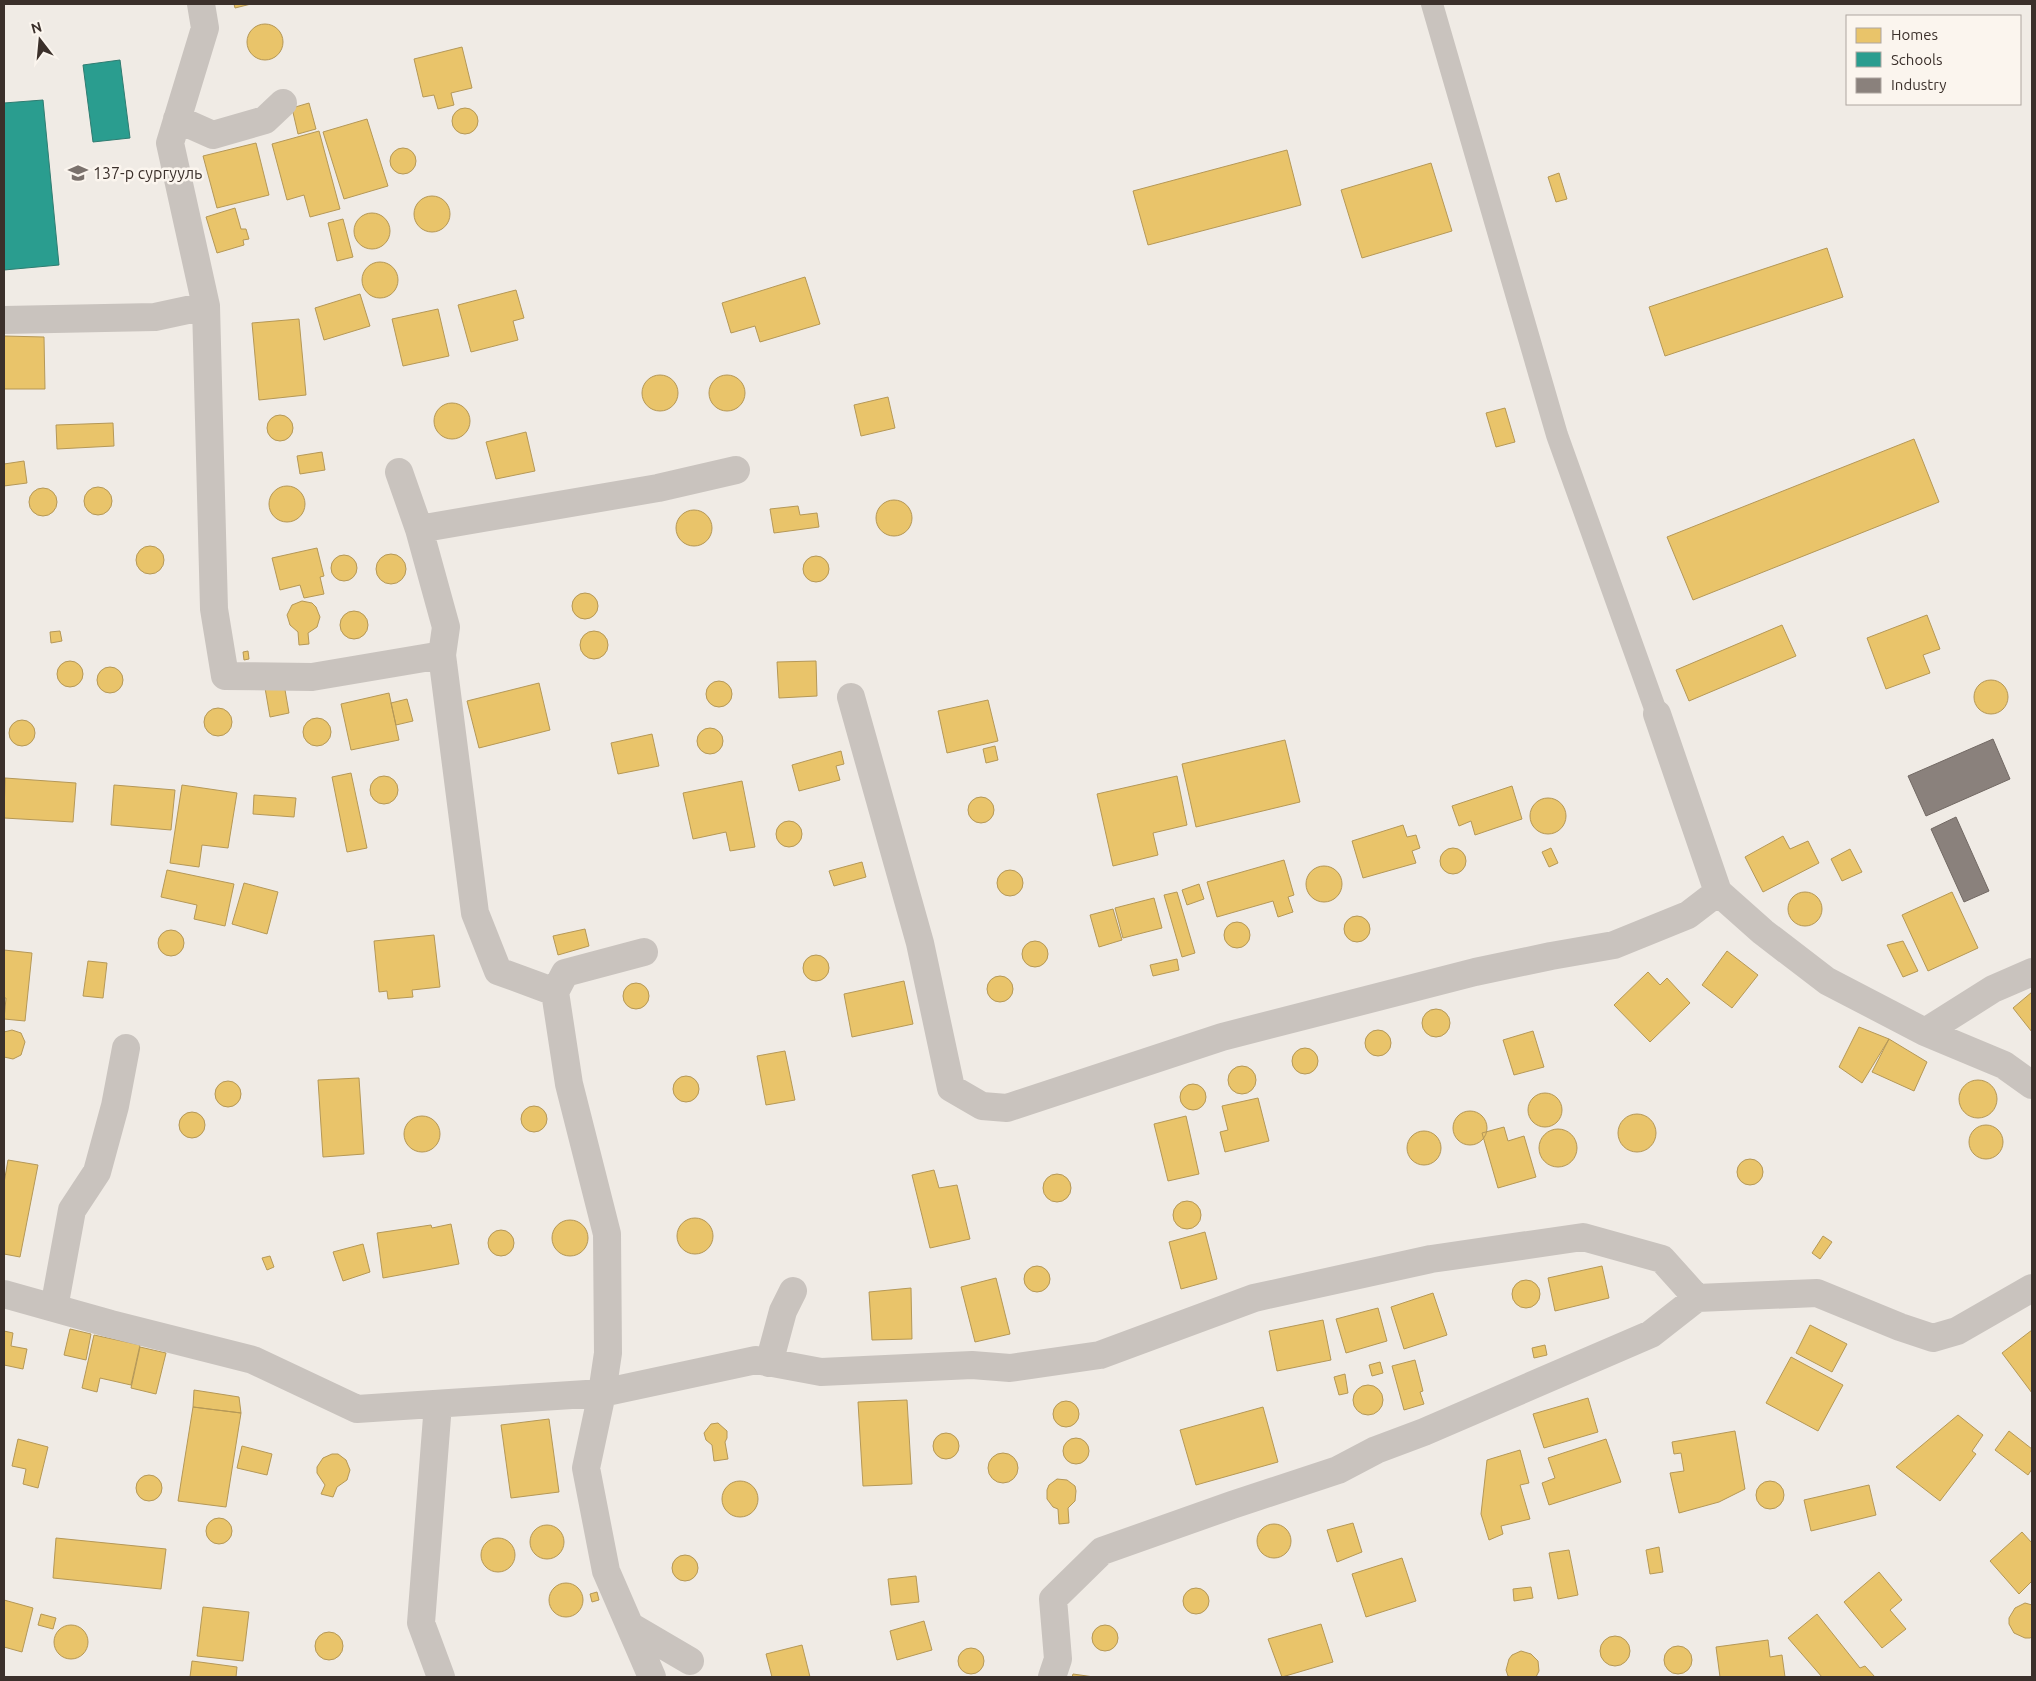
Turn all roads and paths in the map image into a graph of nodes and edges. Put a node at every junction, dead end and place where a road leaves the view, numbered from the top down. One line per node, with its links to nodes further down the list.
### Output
1 (201, 4): 4 (street)
2 (1432, 4): 12 (lane)
3 (282, 103): 4 (street)
4 (177, 119): 5 (street)
5 (206, 306): 6 (street); 10 (street)
6 (4, 320)
7 (736, 470): 9 (street)
8 (399, 472): 9 (street)
9 (419, 529): 10 (street)
10 (442, 655): 16 (street)
11 (852, 697): 13 (street)
12 (1657, 714): 13 (street)
13 (1718, 892): 17 (street)
14 (644, 952): 16 (street)
15 (2032, 972): 17 (street)
16 (555, 992): 26 (street)
17 (1925, 1032): 19 (street)
18 (126, 1048): 24 (street)
19 (2032, 1085)
20 (2032, 1288): 23 (street)
21 (792, 1291): 25 (street)
22 (4, 1294): 24 (street)
23 (1697, 1298): 25 (street); 32 (street)
24 (54, 1308): 27 (street)
25 (769, 1363): 26 (street)
26 (602, 1393): 27 (street); 28 (street)
27 (438, 1404): 30 (street)
28 (632, 1627): 29 (street); 31 (street)
29 (690, 1661)
30 (441, 1677)
31 (652, 1677)
32 (1052, 1677)

